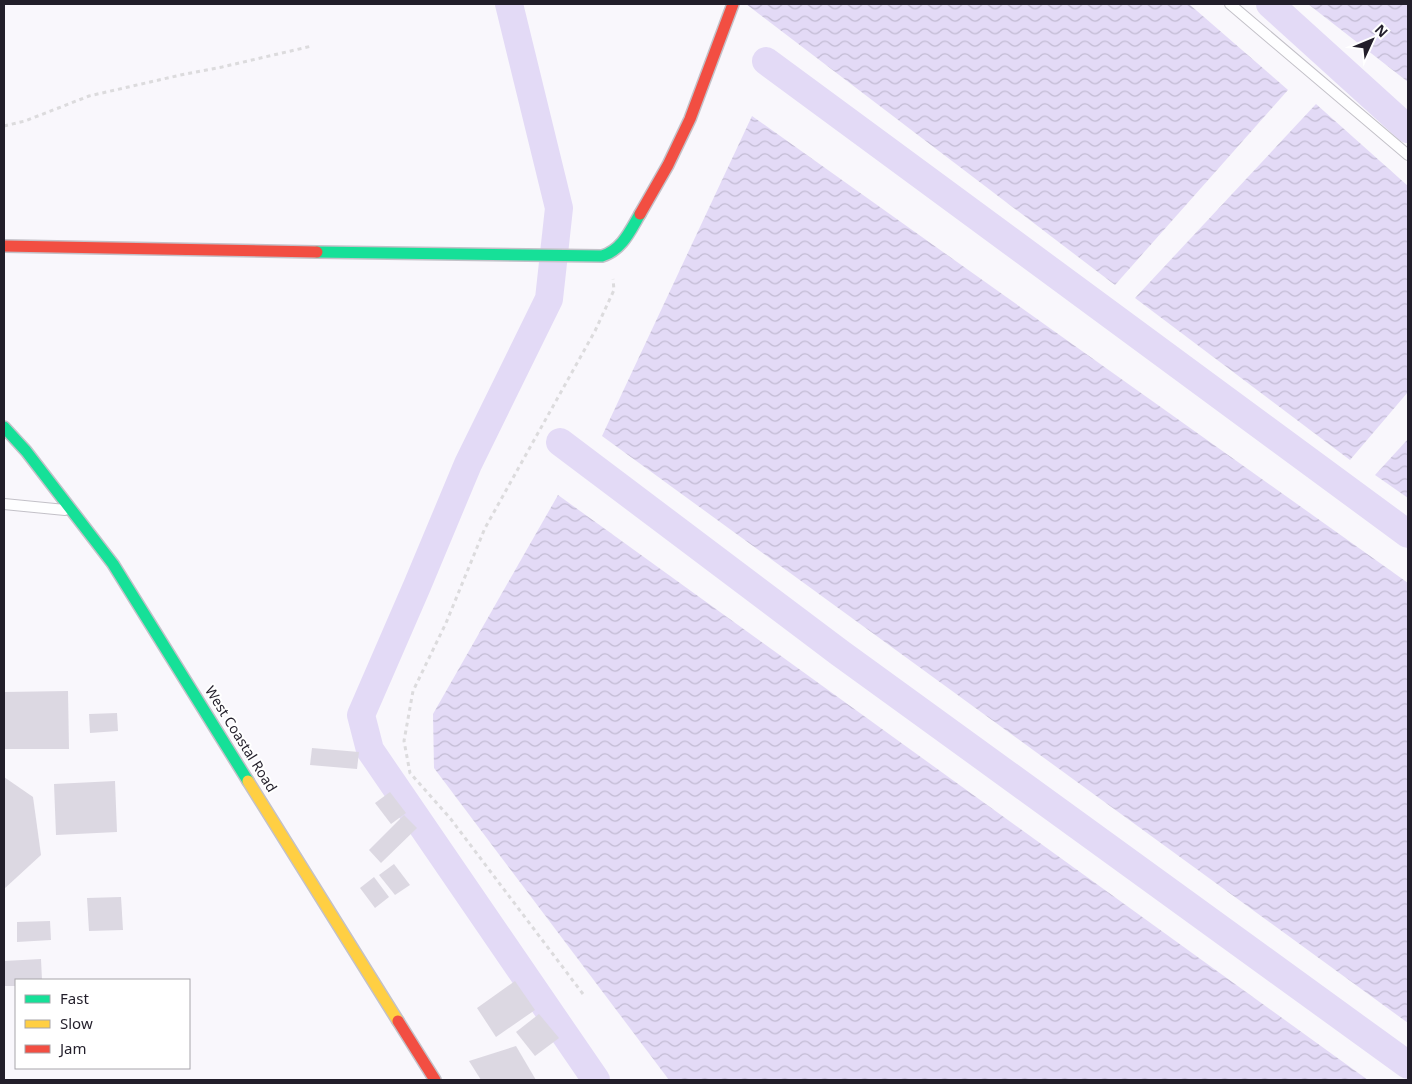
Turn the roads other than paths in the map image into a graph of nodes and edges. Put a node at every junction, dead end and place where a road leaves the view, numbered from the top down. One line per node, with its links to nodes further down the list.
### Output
1 (733, 4): 4 (street)
2 (1230, 4): 3 (lane)
3 (1408, 155)
4 (4, 246)
5 (4, 427): 7 (street, West Coastal Road)
6 (4, 504): 7 (lane)
7 (71, 511): 8 (street, West Coastal Road)
8 (435, 1080)

